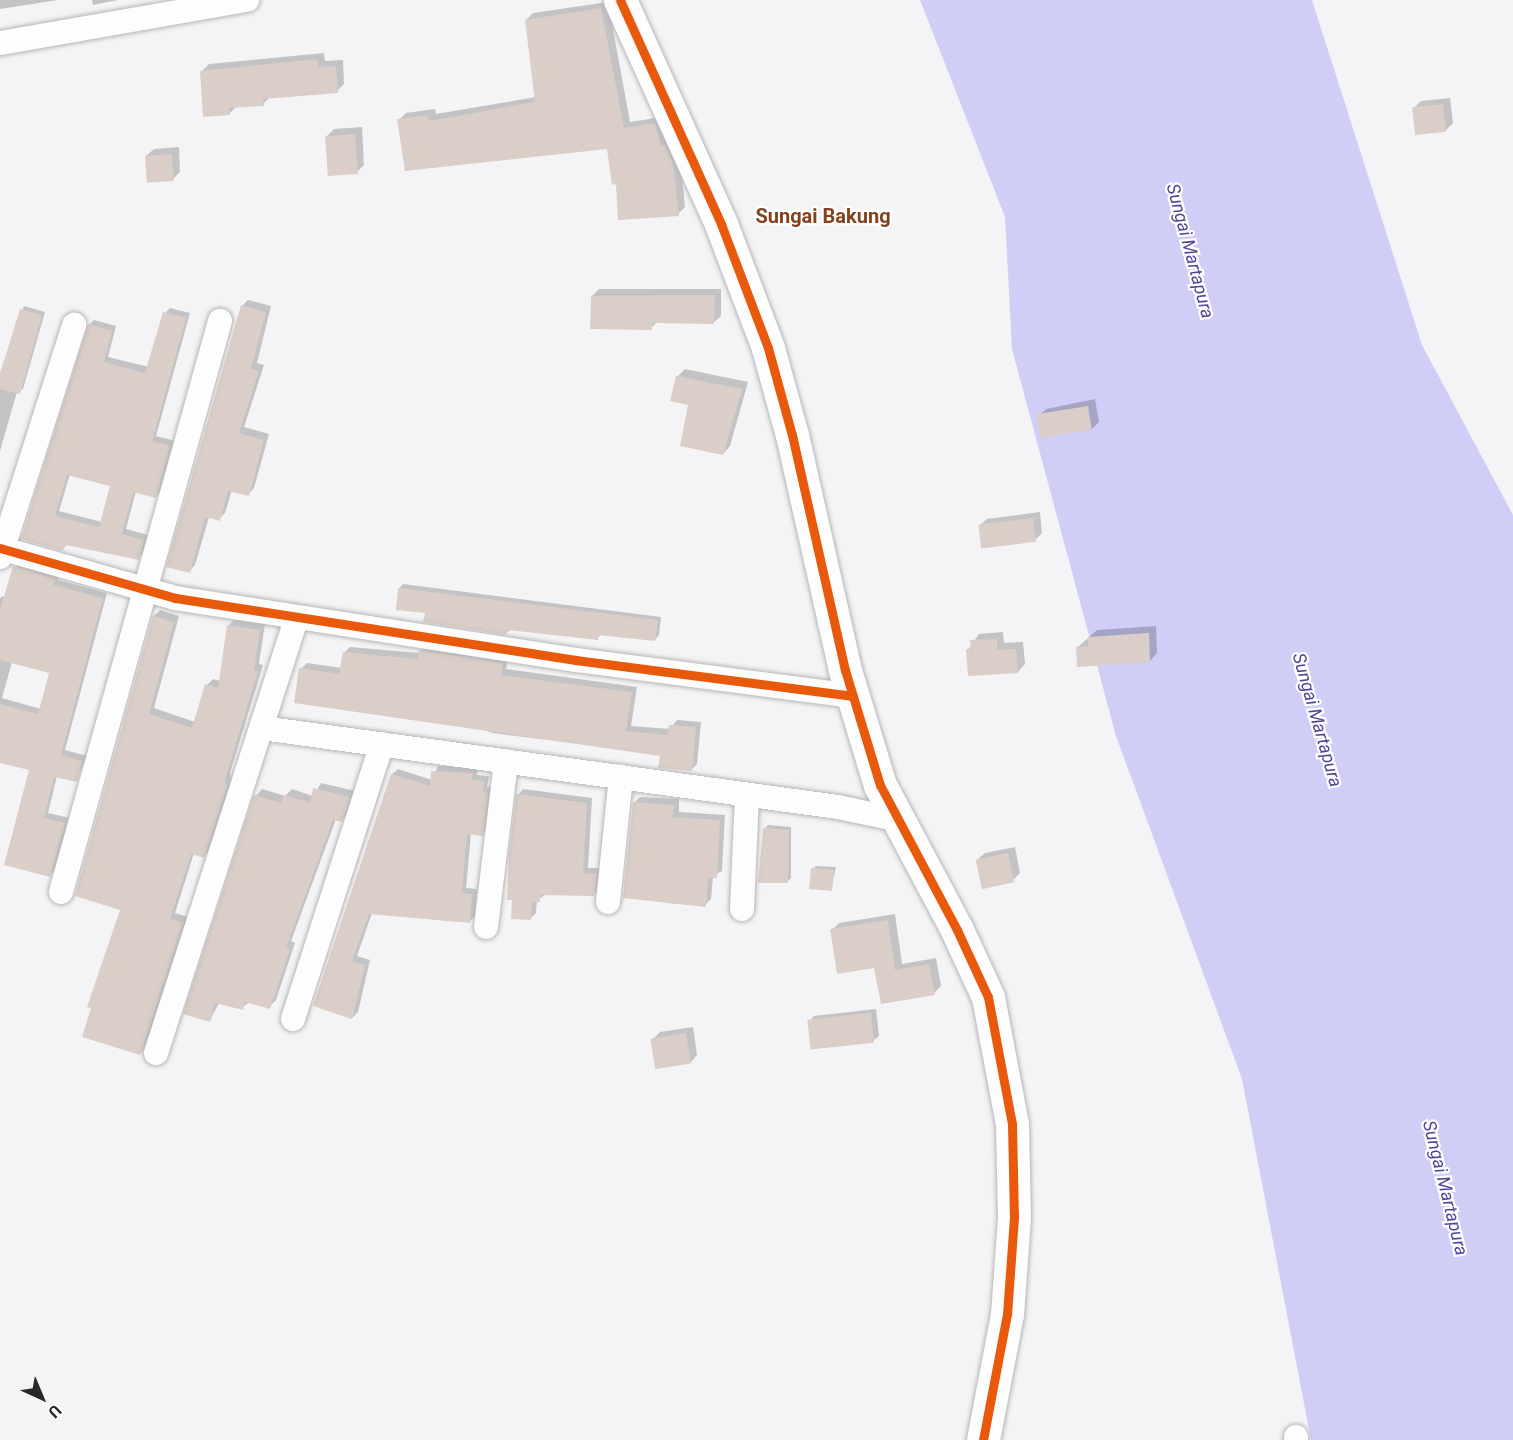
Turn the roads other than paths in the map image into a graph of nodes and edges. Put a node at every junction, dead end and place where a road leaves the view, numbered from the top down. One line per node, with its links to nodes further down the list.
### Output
1 (247, 0): 3 (street)
2 (620, 0): 9 (street)
3 (0, 43)
4 (220, 321): 7 (street)
5 (74, 326): 6 (street)
6 (1, 551): 7 (street)
7 (142, 590): 8 (street); 16 (street)
8 (297, 617): 9 (street); 10 (street)
9 (853, 696): 15 (street)
10 (262, 728): 11 (street); 21 (street)
11 (382, 744): 12 (street); 20 (street)
12 (506, 761): 13 (street); 19 (street)
13 (621, 777): 14 (street); 17 (street)
14 (747, 795): 15 (street); 18 (street)
15 (899, 820): 22 (street)
16 (61, 892)
17 (608, 902)
18 (742, 909)
19 (486, 927)
20 (293, 1019)
21 (156, 1053)
22 (982, 1440)

